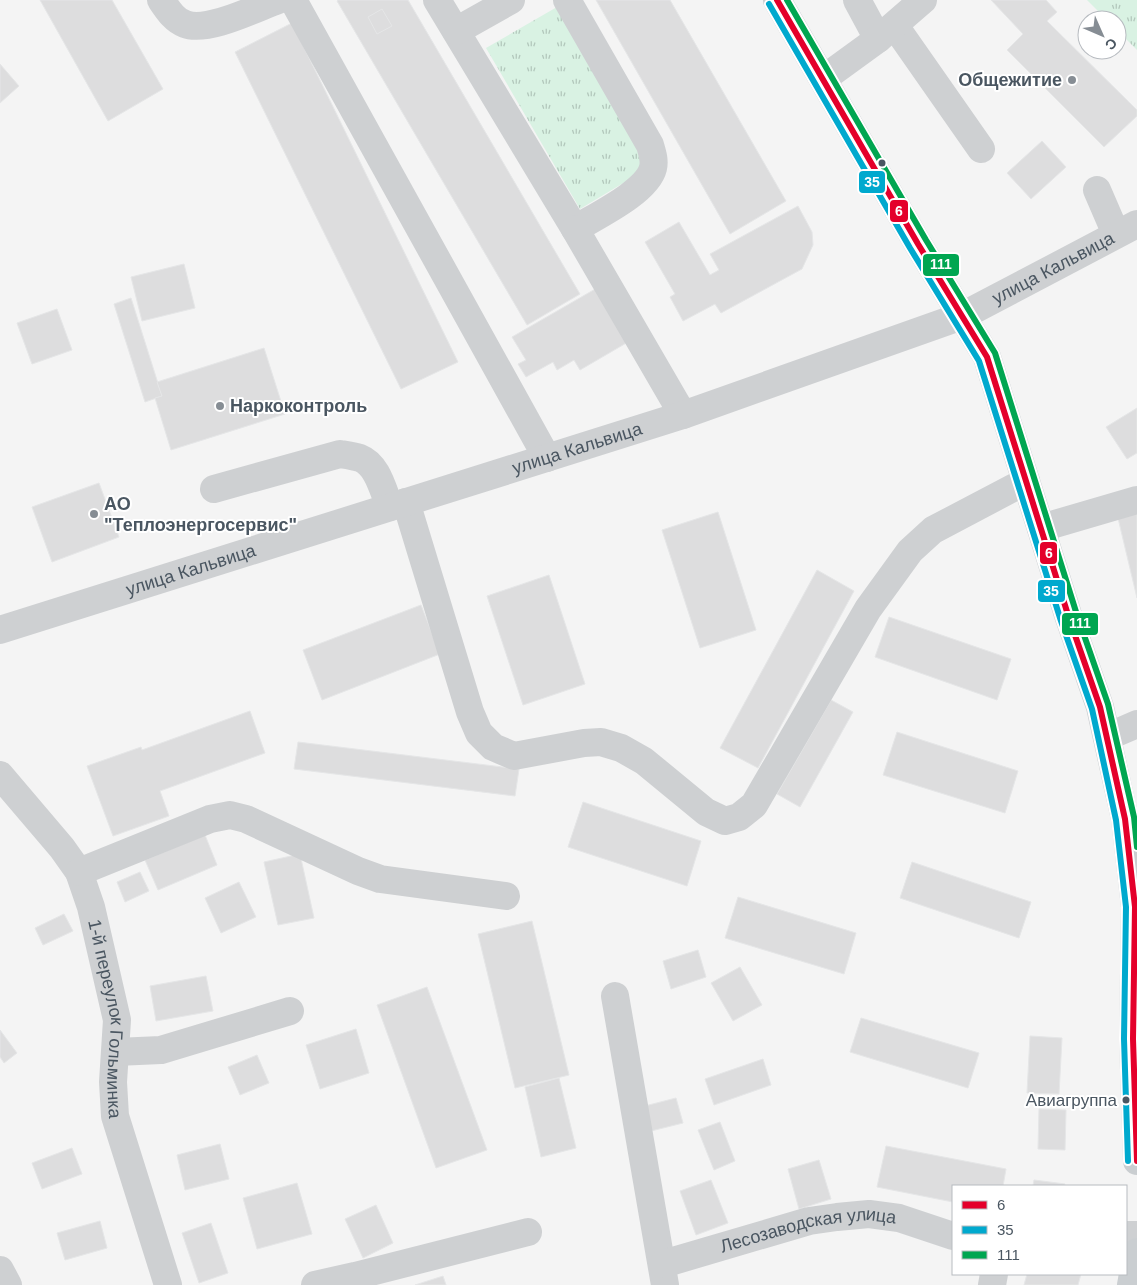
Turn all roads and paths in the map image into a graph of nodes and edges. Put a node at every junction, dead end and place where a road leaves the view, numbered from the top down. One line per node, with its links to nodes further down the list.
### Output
1 (161, 0): 2 (street)
2 (278, 0)
3 (293, 0): 19 (street)
4 (437, 0): 10 (street)
5 (510, 0): 10 (street)
6 (568, 0): 15 (street)
7 (778, 0): 12 (main road)
8 (857, 0): 11 (street)
9 (923, 0): 11 (street)
10 (456, 31): 15 (street)
11 (886, 32): 12 (street); 13 (street)
12 (823, 79): 17 (main road)
13 (982, 149)
14 (1097, 190): 16 (street)
15 (575, 229): 18 (street)
16 (1127, 229): 17 (street, улица Кальвица)
17 (962, 316): 18 (street, улица Кальвица); 20 (main road)
18 (683, 415): 19 (street, улица Кальвица)
19 (547, 458): 23 (street, улица Кальвица)
20 (1026, 481): 23 (street); 24 (main road)
21 (214, 489): 23 (street)
22 (1137, 500): 24 (street)
23 (398, 505): 25 (street, улица Кальвица)
24 (1040, 528): 27 (main road)
25 (0, 630)
26 (1137, 724): 27 (street)
27 (1107, 737): 34 (main road)
28 (0, 775): 29 (street, 1-й переулок Гольминка)
29 (79, 872): 30 (street); 33 (street, 1-й переулок Гольминка)
30 (506, 896)
31 (615, 996): 39 (street)
32 (290, 1011): 33 (street)
33 (116, 1052): 41 (street, 1-й переулок Гольминка)
34 (1137, 1161)
35 (528, 1232): 42 (street)
36 (952, 1236): 39 (street, Лесозаводская улица)
37 (1137, 1252): 43 (main road)
38 (0, 1270): 40 (street)
39 (664, 1274)
40 (8, 1285)
41 (168, 1285)
42 (315, 1285)
43 (1131, 1285)

